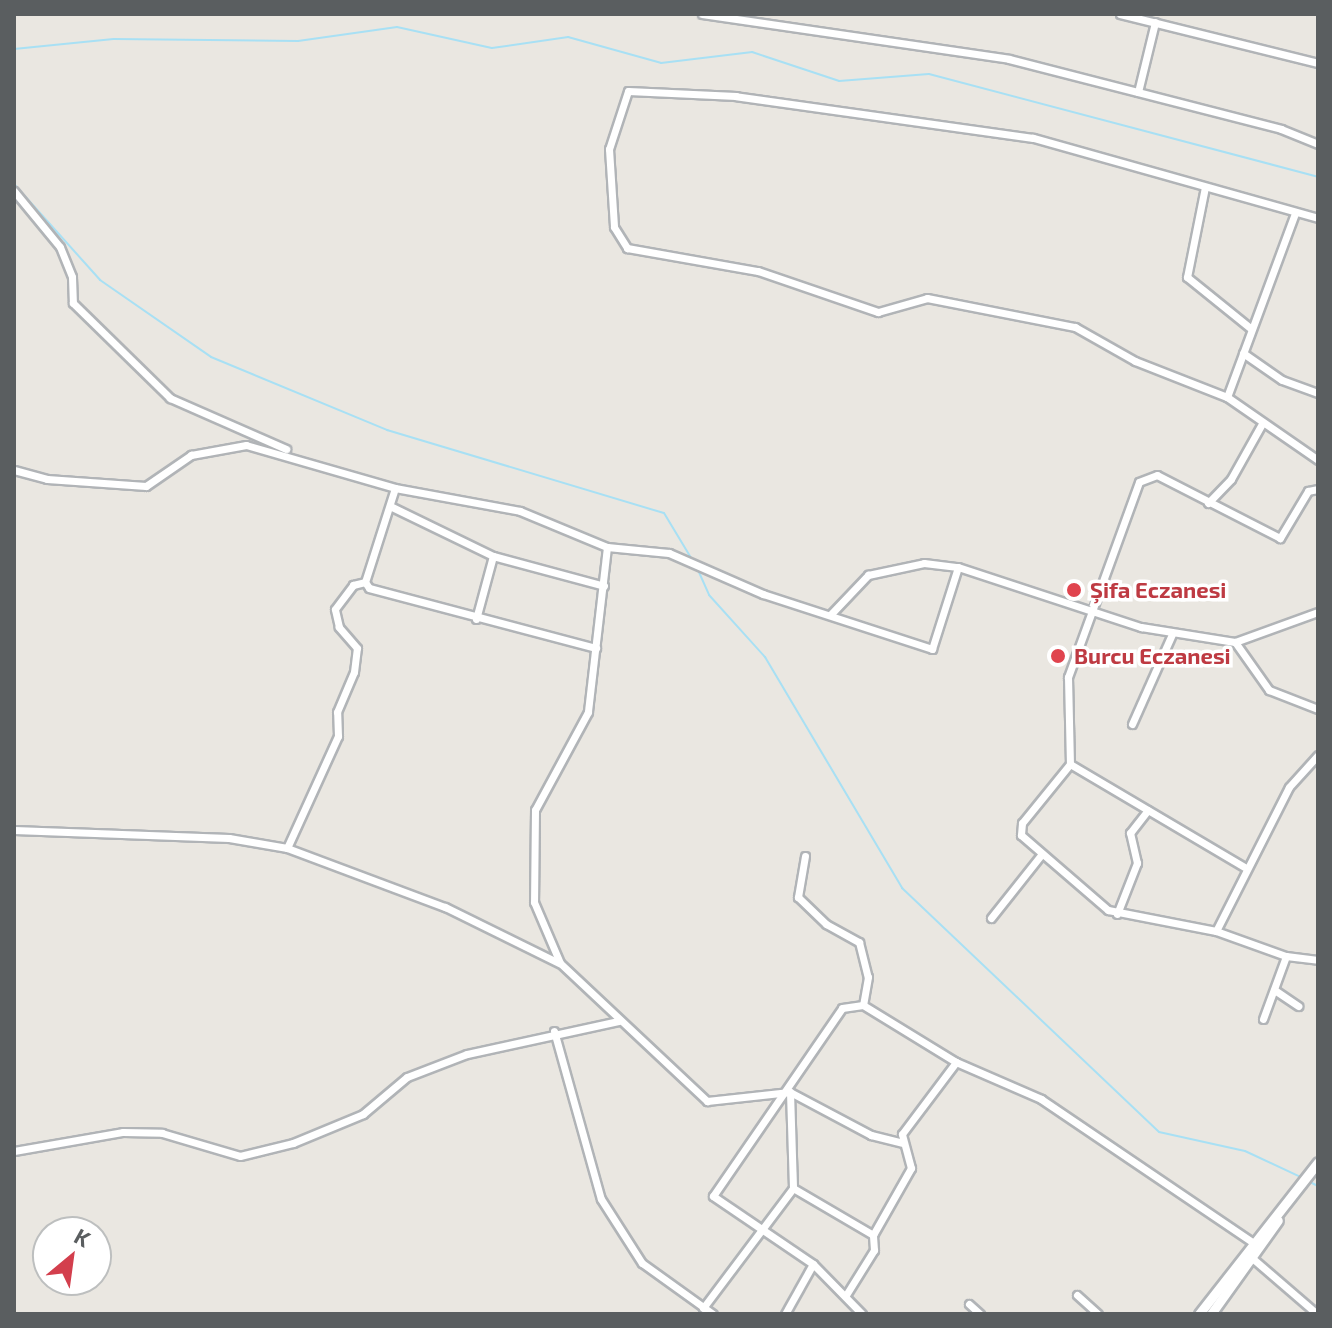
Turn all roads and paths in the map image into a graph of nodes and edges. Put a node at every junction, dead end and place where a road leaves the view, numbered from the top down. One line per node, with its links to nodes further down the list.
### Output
1 (702, 14): 3 (street)
2 (1120, 14): 4 (street)
3 (751, 17): 6 (street)
4 (1155, 22): 5 (street); 6 (street)
5 (1318, 63)
6 (1138, 92): 7 (street)
7 (1318, 144)
8 (1205, 187): 10 (street); 12 (street); 15 (street)
9 (14, 191): 18 (street)
10 (1295, 213): 11 (street); 12 (street)
11 (1318, 218)
12 (1249, 327): 13 (street)
13 (1243, 353): 14 (street); 15 (street)
14 (1318, 393)
15 (1227, 397): 16 (street)
16 (1263, 422): 17 (street); 22 (street)
17 (1318, 460)
18 (322, 466): 19 (street); 20 (street)
19 (14, 470)
20 (395, 488): 23 (street); 24 (street)
21 (1318, 489): 22 (street)
22 (1208, 503): 29 (street)
23 (392, 507): 25 (street); 27 (street)
24 (607, 547): 28 (street); 31 (street)
25 (493, 556): 28 (street); 32 (street)
26 (958, 567): 29 (street); 31 (street); 31 (street)
27 (365, 582): 32 (street); 42 (street)
28 (604, 586): 35 (street)
29 (1091, 608): 33 (street); 39 (street)
30 (1318, 612): 34 (street)
31 (831, 614)
32 (476, 619): 35 (street)
33 (1172, 634): 34 (street); 37 (street)
34 (1235, 642): 36 (street)
35 (596, 648): 51 (street)
36 (1318, 709)
37 (1132, 724)
38 (1318, 755): 45 (street)
39 (1070, 764): 40 (street); 43 (street)
40 (1148, 810): 45 (street); 46 (street)
41 (14, 830): 42 (street)
42 (287, 848): 51 (street)
43 (1041, 855): 46 (street); 47 (street)
44 (805, 856): 53 (street)
45 (1244, 867): 48 (street)
46 (1117, 914): 48 (street)
47 (991, 918)
48 (1216, 931): 49 (street)
49 (1286, 956): 50 (street); 52 (street)
50 (1318, 960)
51 (560, 963): 56 (street)
52 (1276, 991): 54 (street); 55 (street)
53 (863, 1005): 58 (street); 59 (street)
54 (1298, 1006)
55 (1263, 1019)
56 (618, 1021): 57 (street); 59 (street)
57 (554, 1031): 61 (street); 72 (street)
58 (956, 1062): 60 (street); 66 (street)
59 (790, 1092): 60 (street); 63 (street); 64 (street)
60 (902, 1143): 65 (street)
61 (14, 1151)
62 (1317, 1164): 66 (street)
63 (793, 1188): 64 (street); 65 (street)
64 (761, 1233): 68 (street); 72 (street)
65 (873, 1235): 69 (street)
66 (1257, 1245): 67 (street)
67 (1249, 1256): 78 (street); 79 (street); 80 (street)
68 (813, 1264): 69 (street); 74 (street)
69 (846, 1295): 75 (street)
70 (1077, 1295): 77 (street)
71 (969, 1304): 76 (street)
72 (703, 1308): 73 (street)
73 (713, 1314)
74 (785, 1314)
75 (862, 1314)
76 (980, 1314)
77 (1098, 1314)
78 (1199, 1314)
79 (1211, 1314)
80 (1317, 1314)

